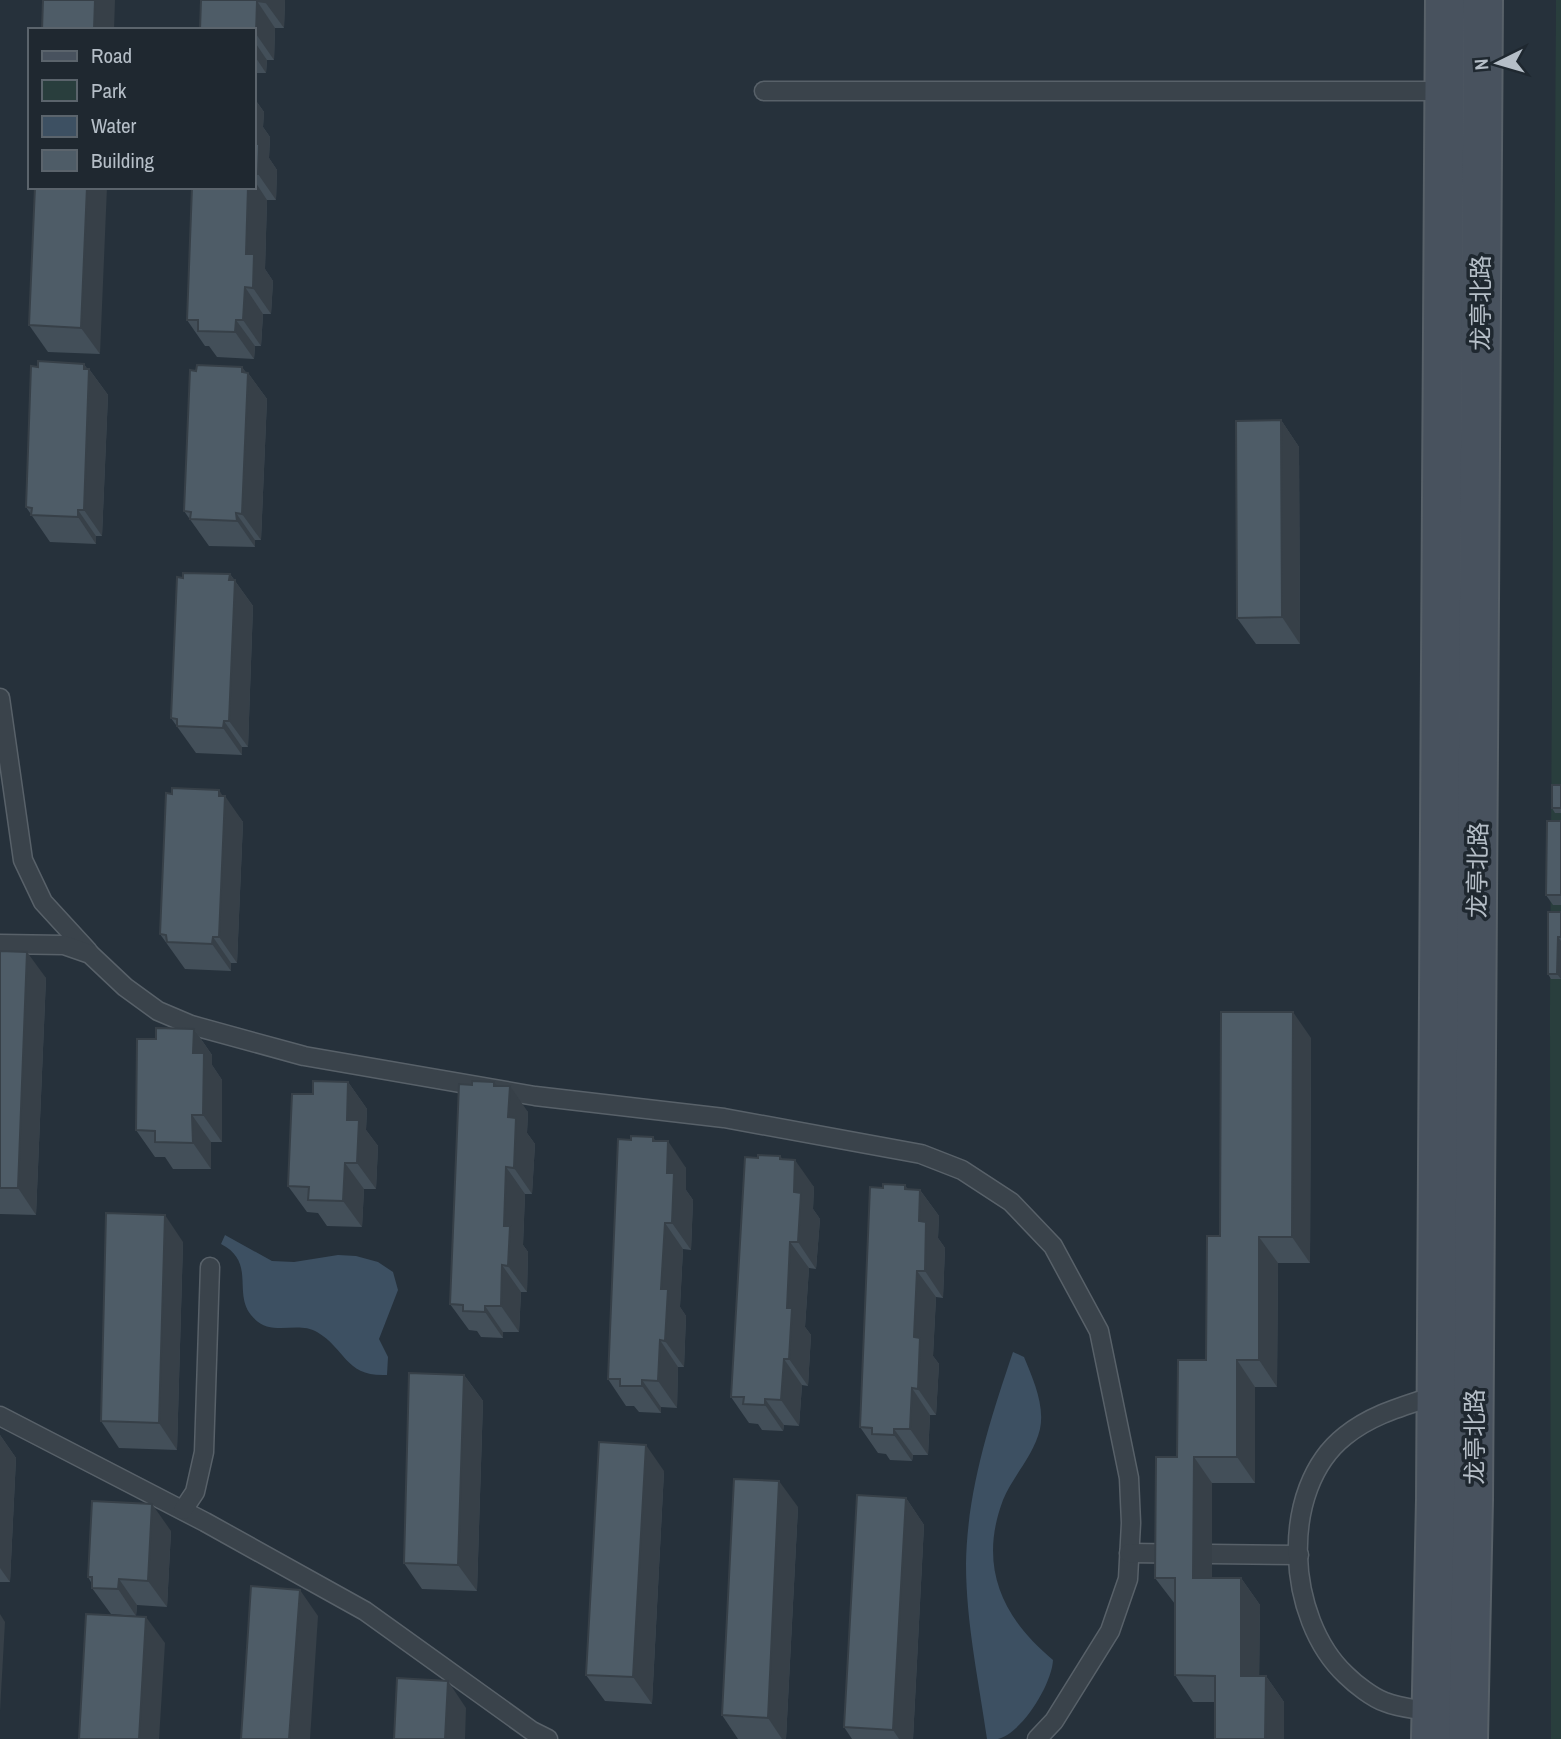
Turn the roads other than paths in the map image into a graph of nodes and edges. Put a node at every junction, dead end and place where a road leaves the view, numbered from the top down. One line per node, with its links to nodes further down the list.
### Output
1 (1445, 0): 4 (main road, 龙亭北路)
2 (1483, 0): 17 (main road, 龙亭北路)
3 (764, 91): 4 (lane)
4 (1444, 91): 9 (main road, 龙亭北路)
5 (0, 698): 7 (lane)
6 (0, 944): 7 (lane)
7 (90, 954): 12 (lane)
8 (210, 1267): 11 (lane)
9 (1437, 1395): 13 (lane); 14 (main road, 龙亭北路)
10 (0, 1416): 11 (lane)
11 (183, 1510): 15 (lane)
12 (1129, 1553): 13 (lane); 16 (lane)
13 (1299, 1555): 14 (lane)
14 (1432, 1725)
15 (548, 1739)
16 (1037, 1739)
17 (1468, 1739)

